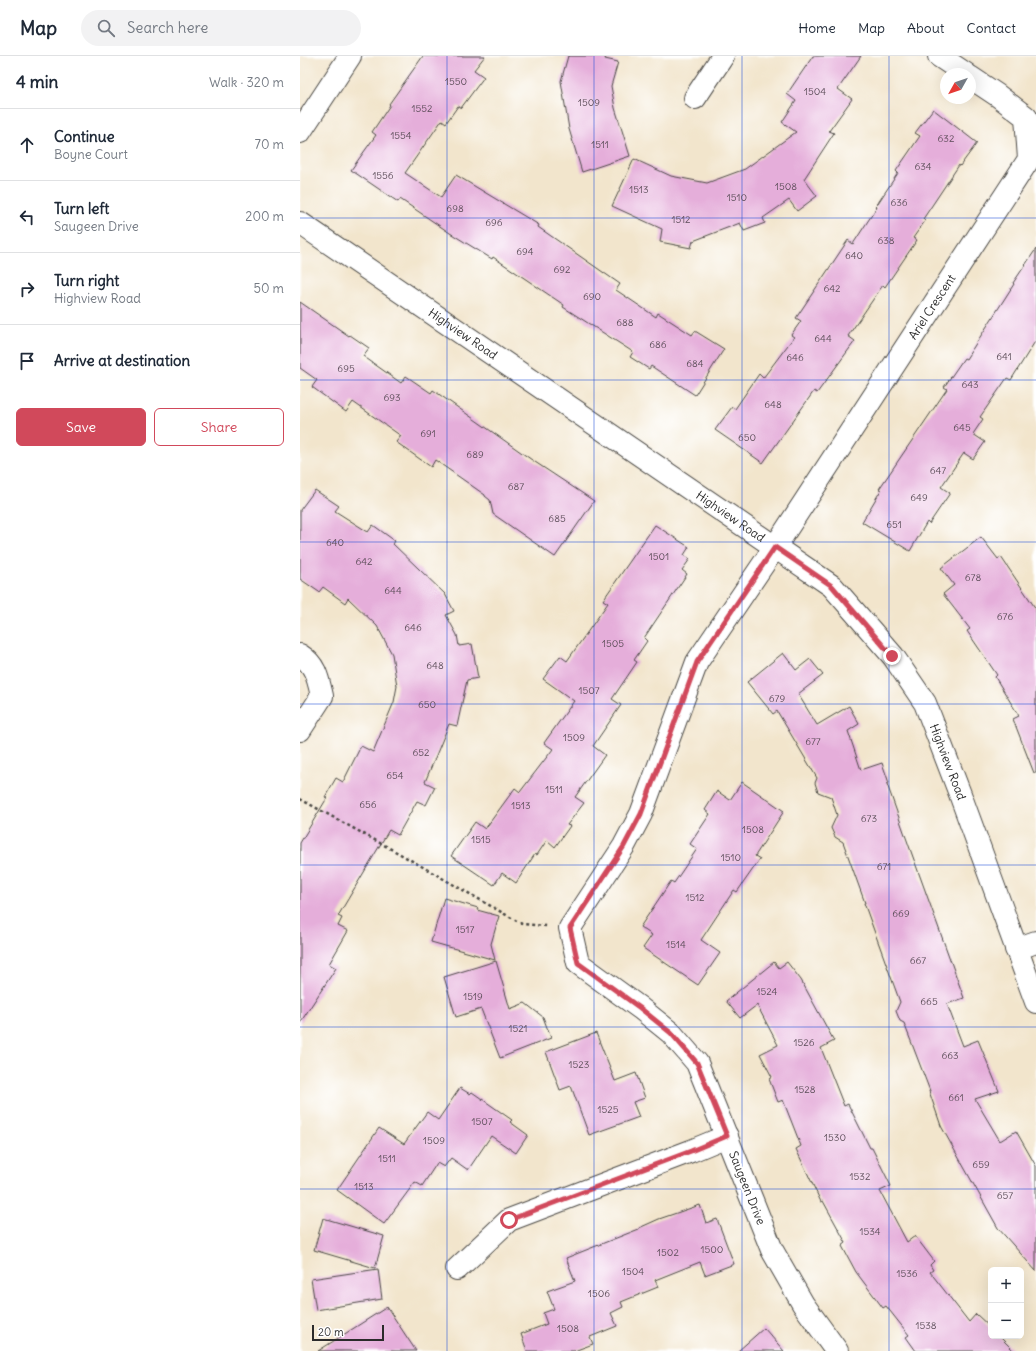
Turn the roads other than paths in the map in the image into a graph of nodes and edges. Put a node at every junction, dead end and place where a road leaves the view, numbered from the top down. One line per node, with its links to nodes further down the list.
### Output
1 (350, 56): 7 (street)
2 (724, 56): 6 (street)
3 (939, 56): 4 (street)
4 (957, 68)
5 (976, 81): 9 (street, Ariel Crescent)
6 (695, 98)
7 (300, 132)
8 (300, 223): 9 (street, Highview Road)
9 (775, 547): 13 (street, Highview Road); 15 (street, Saugeen Drive)
10 (300, 655): 11 (street)
11 (300, 730)
12 (1036, 942): 13 (street)
13 (1016, 949): 14 (street, Highview Road)
14 (1036, 1002)
15 (727, 1136): 16 (street); 17 (street, Saugeen Drive)
16 (458, 1269)
17 (837, 1351)

